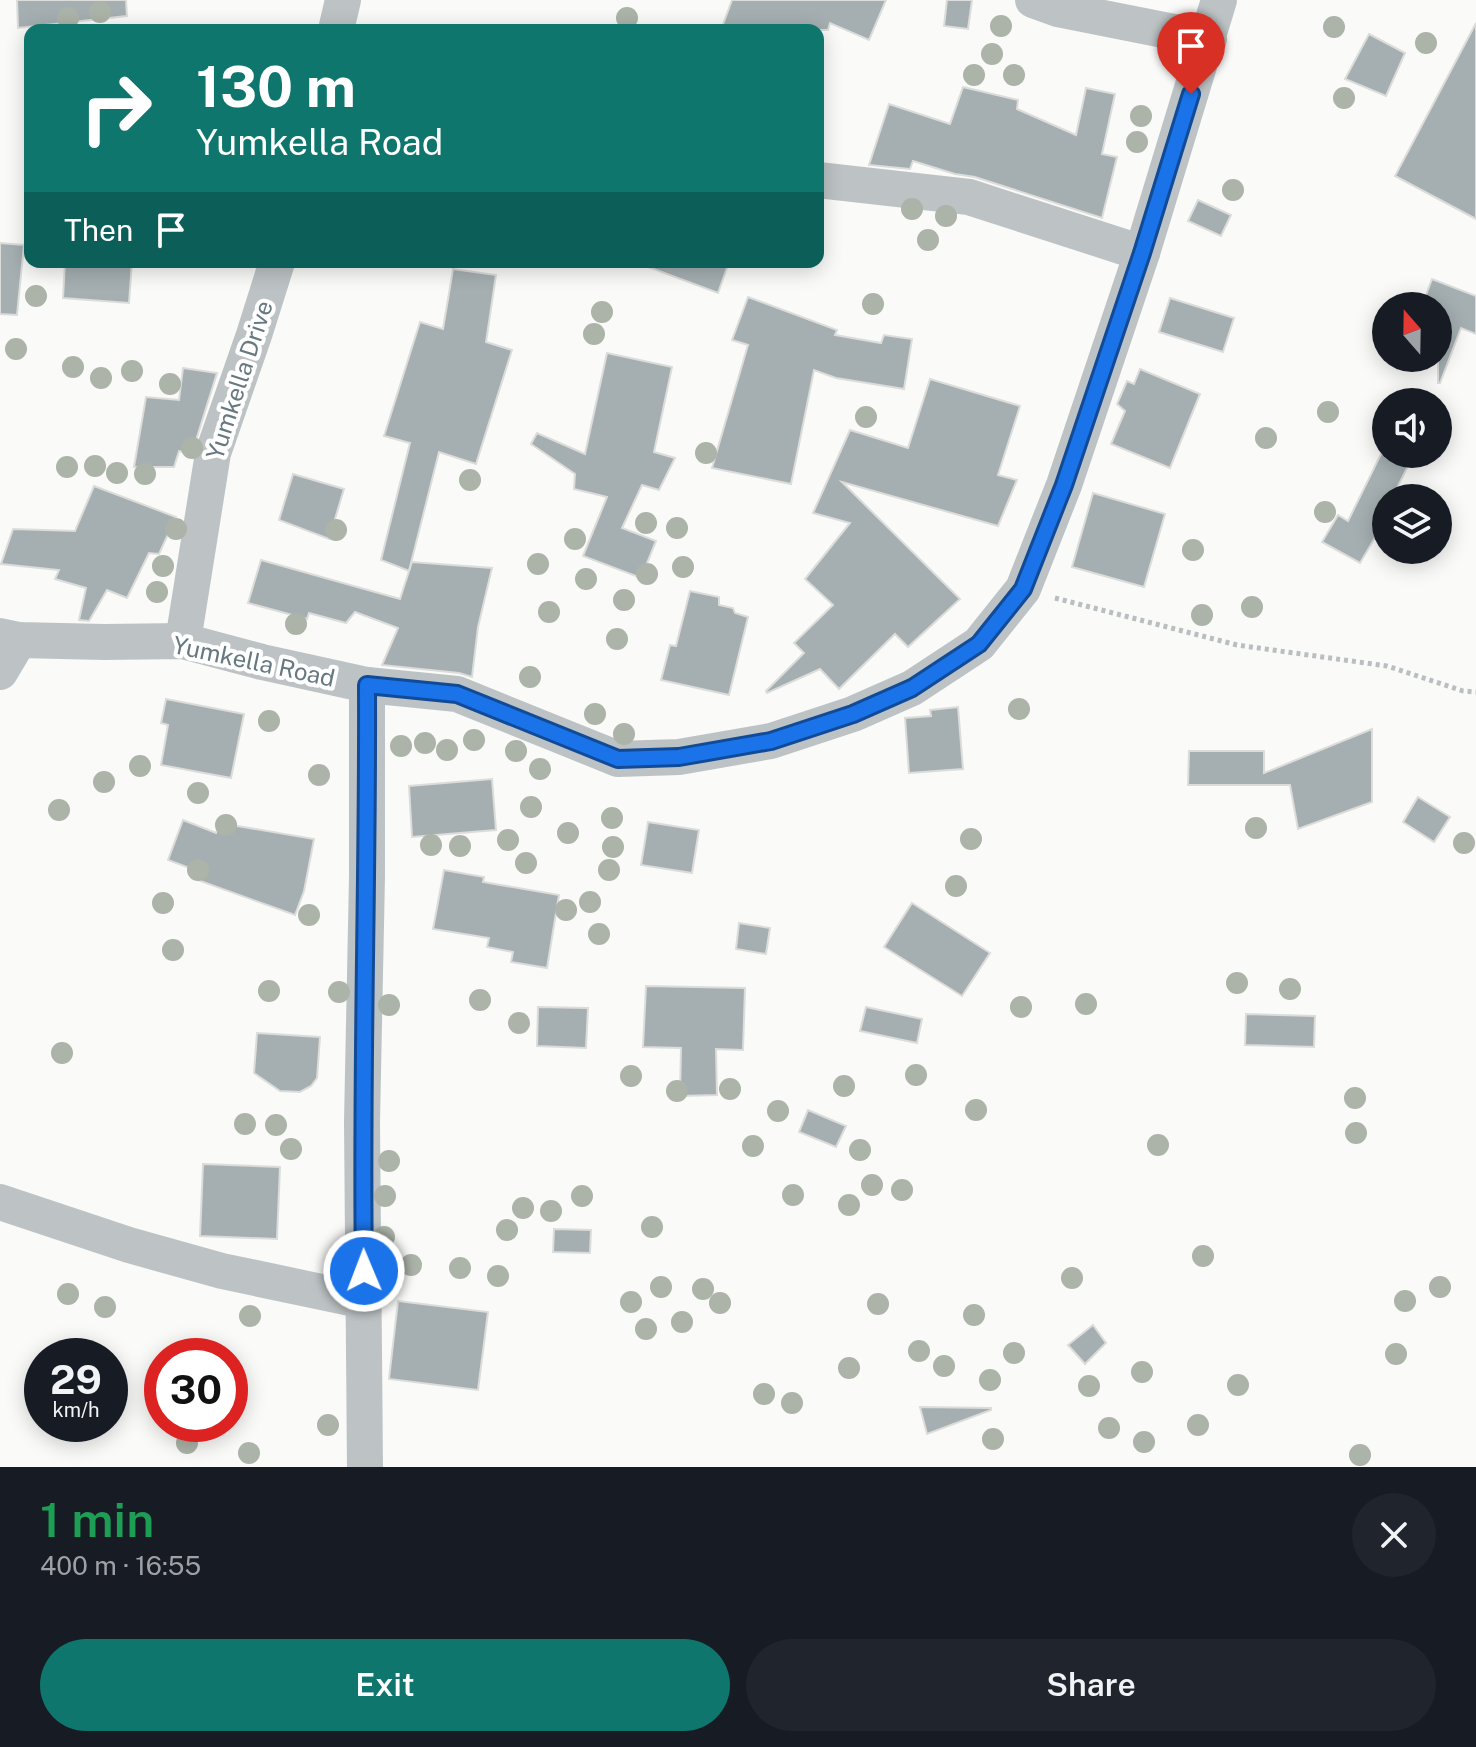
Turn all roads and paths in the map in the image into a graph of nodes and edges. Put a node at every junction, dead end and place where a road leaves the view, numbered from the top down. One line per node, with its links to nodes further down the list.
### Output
1 (343, 0): 4 (street)
2 (1033, 0): 5 (street)
3 (1219, 0): 5 (street, Yumkella Road)
4 (337, 24)
5 (1209, 39): 7 (street, Yumkella Road)
6 (824, 181): 7 (street)
7 (1142, 253): 9 (street, Yumkella Road)
8 (275, 268): 11 (street, Yumkella Drive)
9 (1023, 589): 13 (street, Yumkella Road); 14 (path)
10 (10, 638): 11 (street, Yumkella Road); 12 (street)
11 (183, 641): 13 (street, Yumkella Road)
12 (0, 672)
13 (367, 685): 16 (street)
14 (1476, 692)
15 (0, 1202): 16 (street)
16 (364, 1301): 17 (street)
17 (365, 1467)

